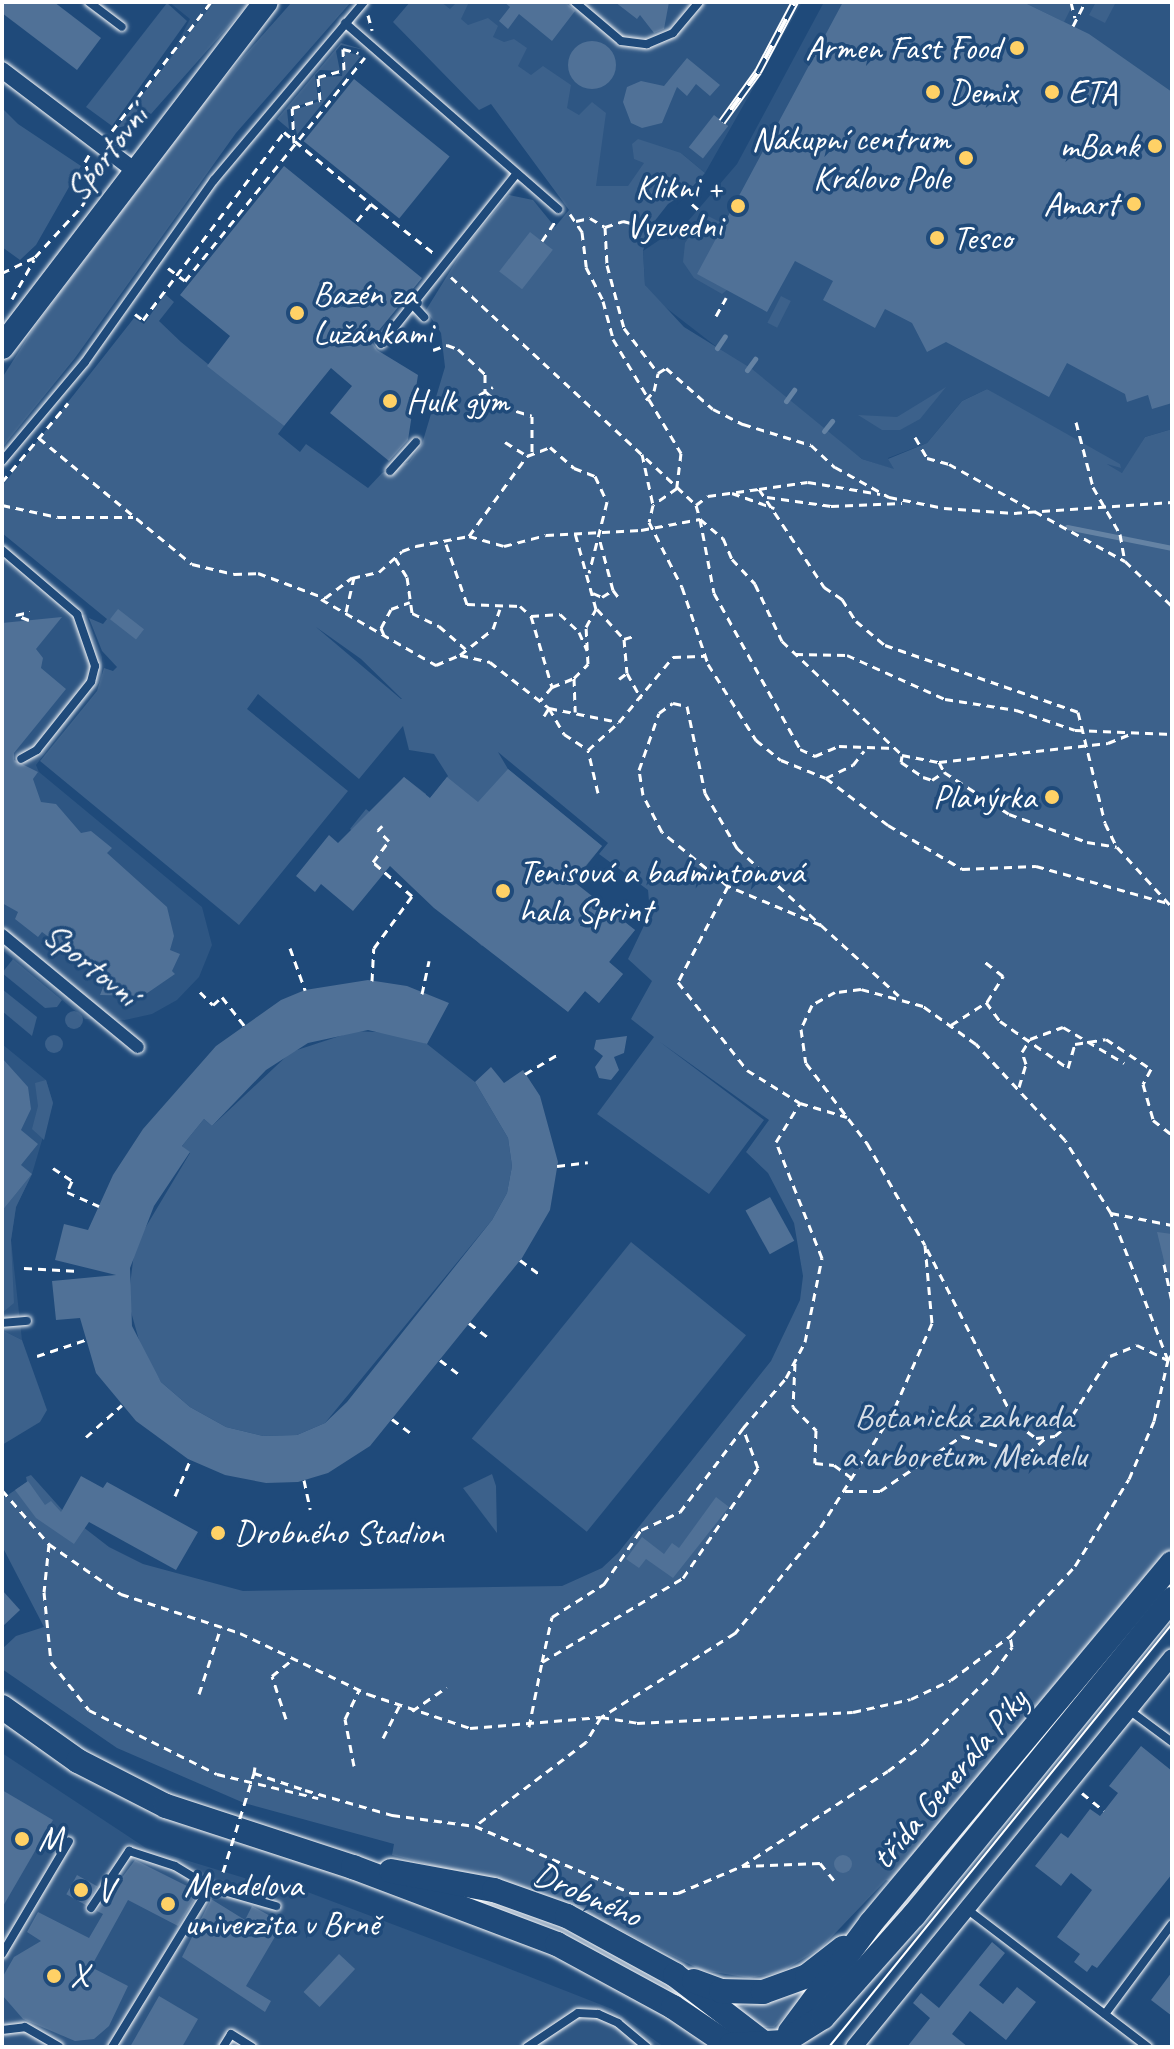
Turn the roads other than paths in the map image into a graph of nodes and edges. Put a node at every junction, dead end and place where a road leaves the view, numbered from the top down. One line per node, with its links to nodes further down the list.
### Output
1 (89, 2): 7 (lane)
2 (266, 2): 9 (main road, Sportovní)
3 (364, 2): 6 (lane)
4 (575, 2): 5 (lane)
5 (699, 2)
6 (345, 23): 10 (lane); 17 (lane)
7 (122, 27)
8 (2, 70): 9 (street)
9 (135, 171): 15 (main road, Sportovní)
10 (517, 173): 11 (lane); 12 (lane)
11 (558, 209)
12 (412, 304): 13 (lane); 14 (lane)
13 (424, 317)
14 (381, 344)
15 (2, 347)
16 (416, 442): 18 (lane)
17 (2, 461)
18 (390, 471)
19 (2, 550): 20 (lane)
20 (21, 759)
21 (2, 935): 22 (street, Sportovní)
22 (138, 1047)
23 (27, 1321): 24 (lane)
24 (2, 1323)
25 (1172, 1563): 37 (main road, třída Generála Píky)
26 (1172, 1599): 42 (main road, třída Generála Píky)
27 (1172, 1657): 29 (street)
28 (2, 1707): 32 (main road, Drobného)
29 (1129, 1710): 30 (lane); 36 (street)
30 (1172, 1742)
31 (69, 1841): 39 (lane)
32 (353, 1867): 40 (main road, Drobného); 45 (main road, Drobného)
33 (210, 1887): 34 (lane); 35 (lane); 47 (lane)
34 (276, 1906)
35 (91, 1908)
36 (968, 1910): 41 (lane); 53 (street)
37 (871, 1923): 40 (main road); 44 (main road, třída Generála Píky)
38 (1172, 1924): 41 (lane)
39 (2, 1954)
40 (675, 1975): 44 (main road, Drobného)
41 (1105, 2014): 54 (lane)
42 (823, 2017): 44 (main road, třída Generála Píky); 52 (main road)
43 (2, 2030): 46 (lane)
44 (776, 2045): 45 (main road)
45 (732, 2046)
46 (59, 2047)
47 (112, 2047)
48 (223, 2047): 49 (lane)
49 (252, 2047)
50 (527, 2047): 51 (lane)
51 (647, 2047)
52 (812, 2047)
53 (854, 2047)
54 (1148, 2047)

